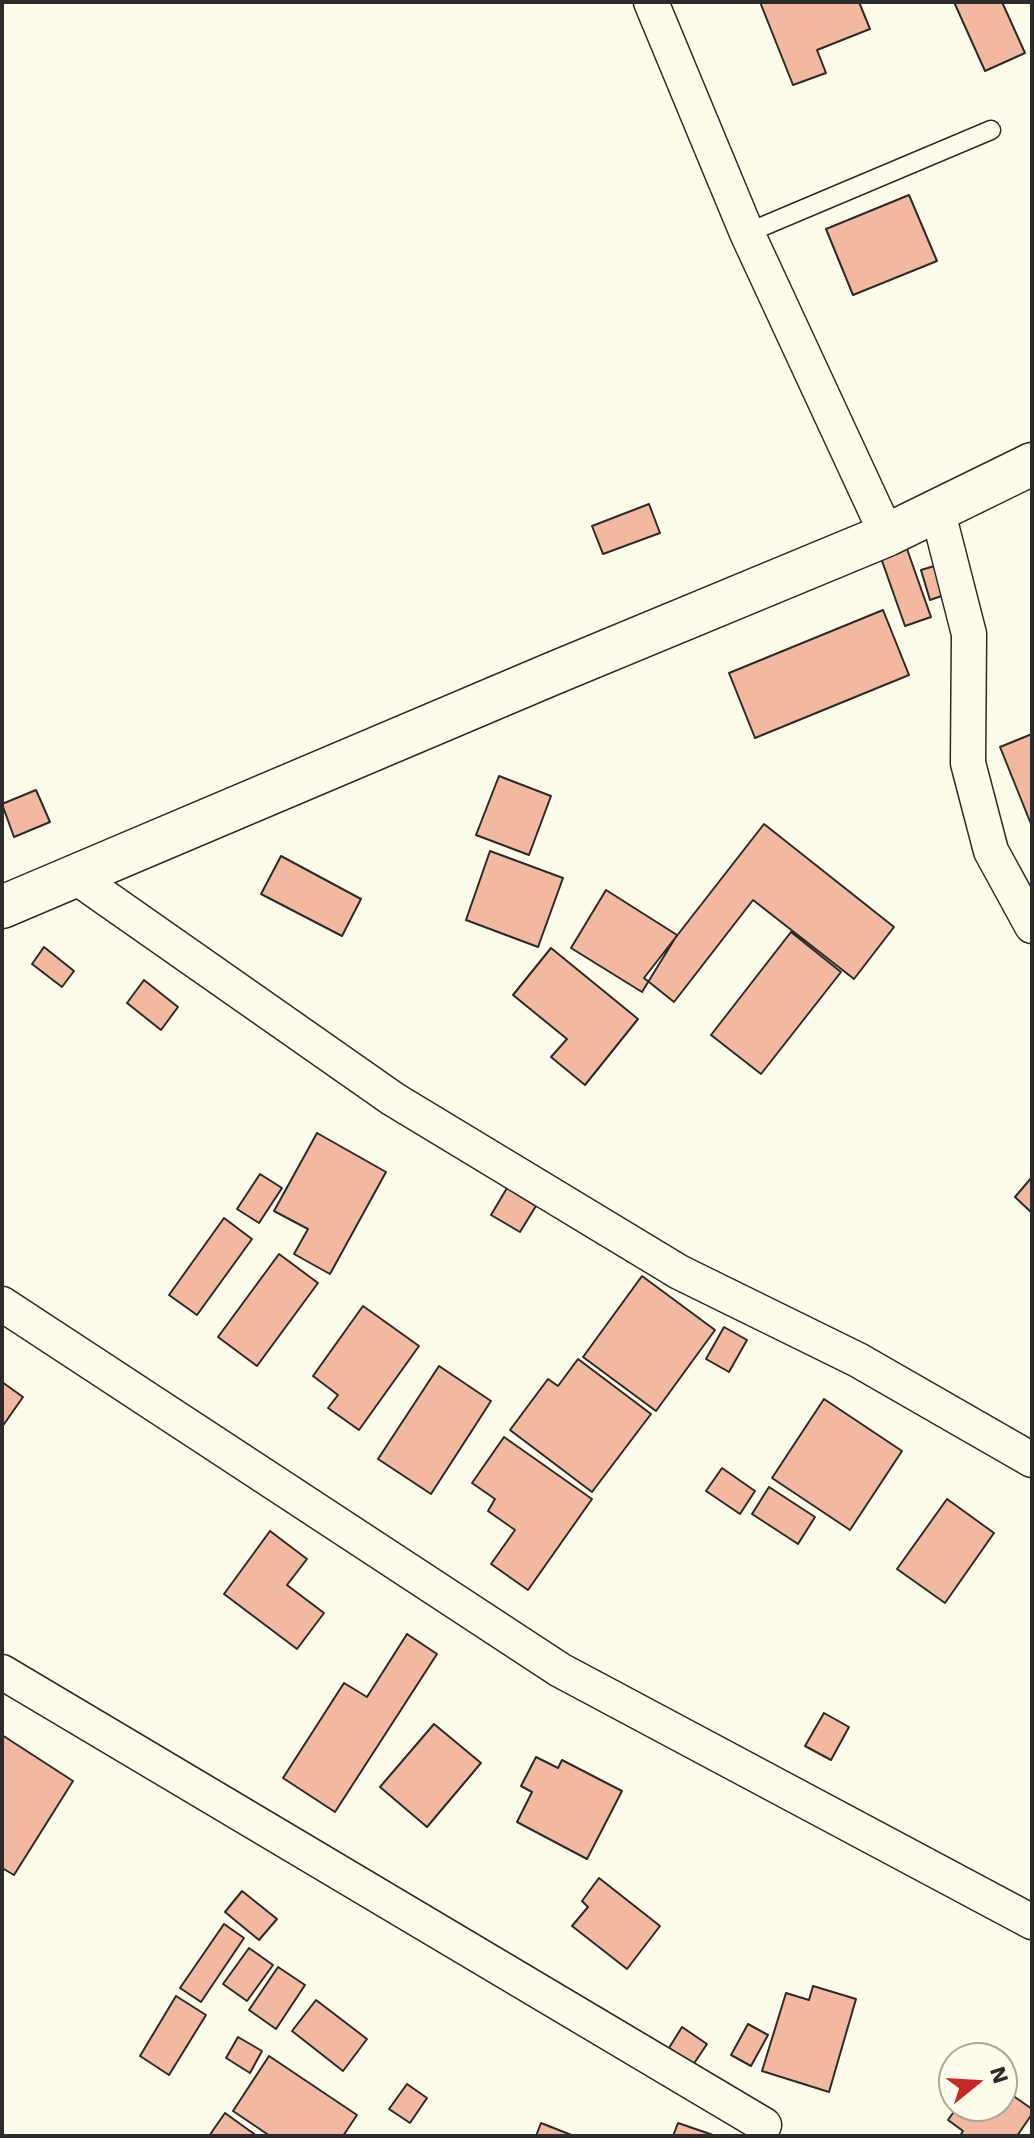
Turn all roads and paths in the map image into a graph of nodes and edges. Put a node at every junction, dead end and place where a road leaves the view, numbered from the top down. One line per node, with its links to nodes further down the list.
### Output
1 (651, 2): 3 (street)
2 (991, 130): 3 (lane)
3 (747, 233): 6 (street)
4 (1032, 464): 5 (street)
5 (937, 509): 6 (street); 9 (street)
6 (887, 535): 7 (street)
7 (76, 877): 8 (street); 11 (street)
8 (2, 907)
9 (1032, 926)
10 (2, 1304): 13 (street)
11 (1032, 1460)
12 (2, 1672): 14 (street)
13 (1032, 1922)
14 (764, 2125)

